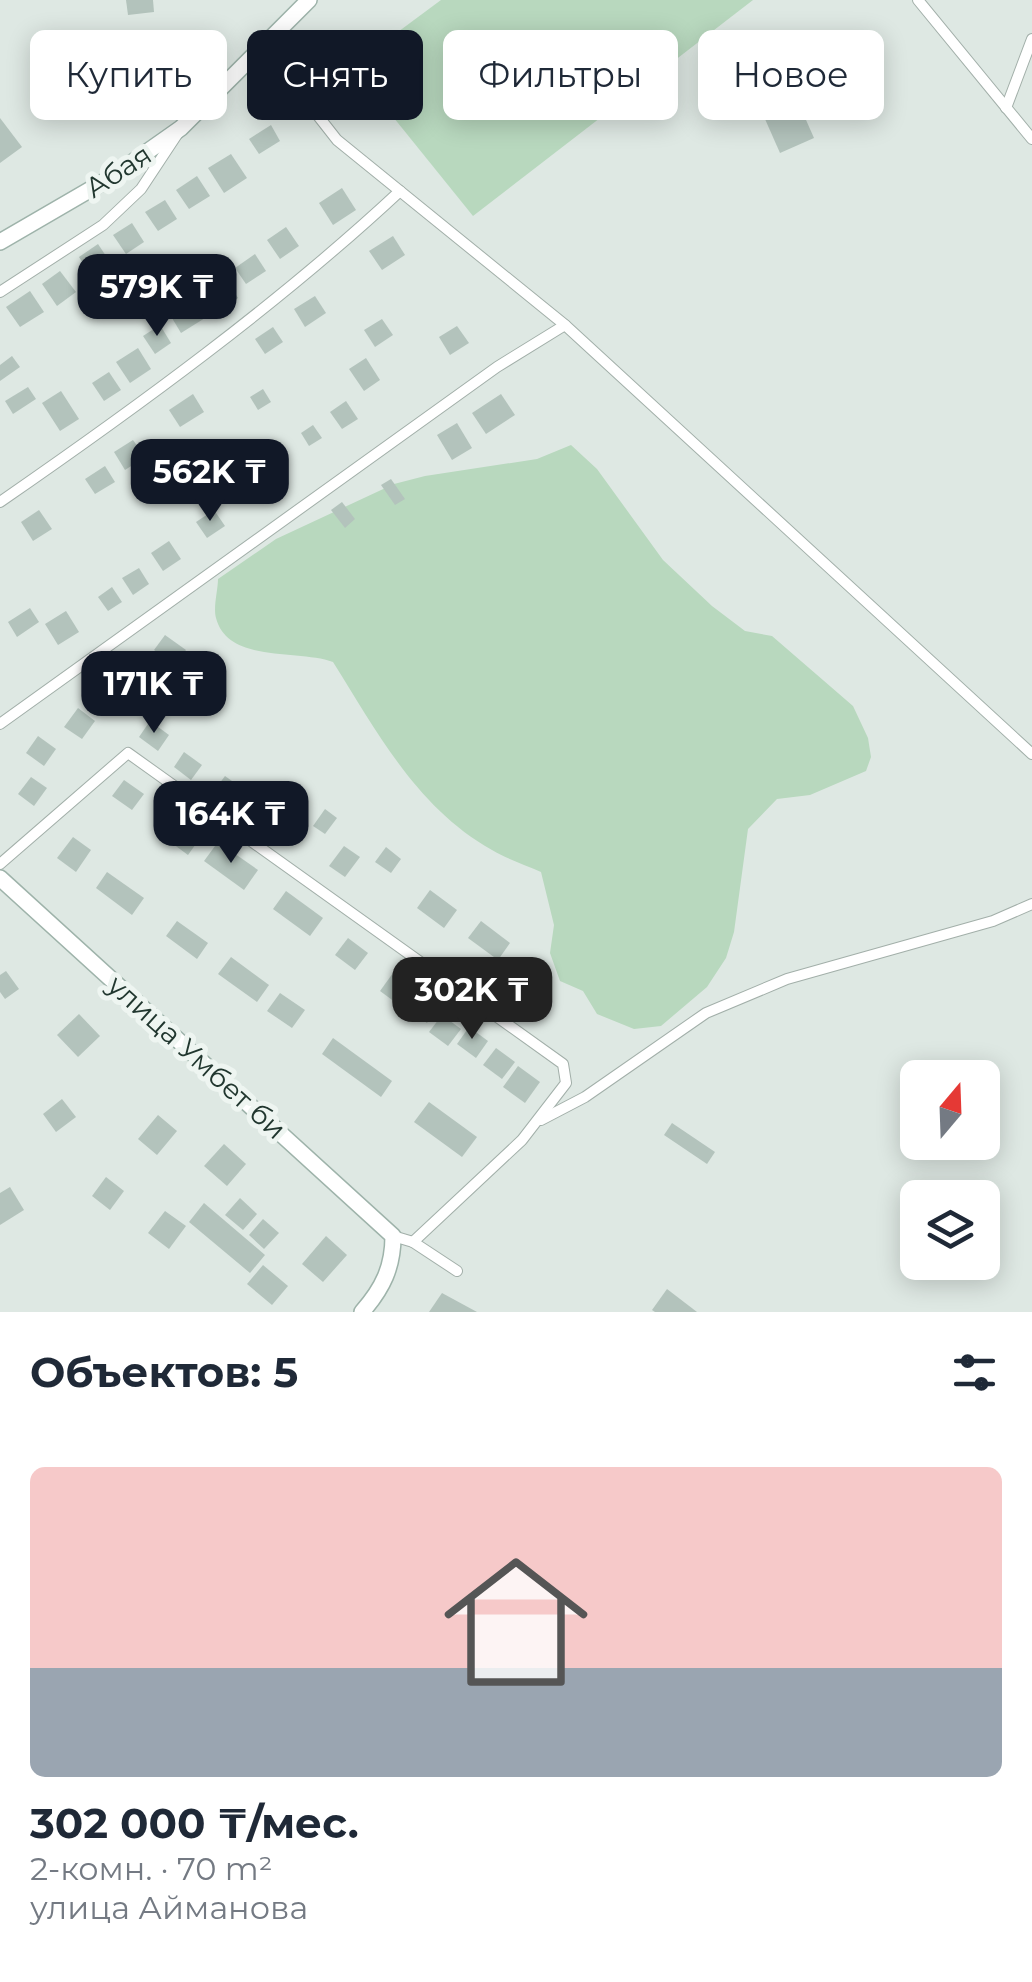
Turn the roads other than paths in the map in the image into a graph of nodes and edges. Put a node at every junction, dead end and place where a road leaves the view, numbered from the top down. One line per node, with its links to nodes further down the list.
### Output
1 (309, 0): 3 (street, Абая)
2 (918, 0): 6 (street)
3 (280, 30)
4 (1032, 38): 6 (street)
5 (247, 64): 8 (street, Абая)
6 (1006, 108): 9 (street)
7 (321, 120): 10 (street)
8 (182, 128): 11 (street, Абая); 12 (street)
9 (1032, 139)
10 (400, 191): 13 (street); 14 (street)
11 (0, 242)
12 (0, 292)
13 (564, 324): 15 (street); 16 (street)
14 (0, 502)
15 (0, 724)
16 (1032, 754)
17 (0, 864): 20 (street)
18 (0, 878): 21 (street, улица Умбет би)
19 (1032, 904): 20 (street)
20 (535, 1123): 22 (street)
21 (393, 1236): 22 (street); 24 (street)
22 (414, 1242): 23 (street)
23 (457, 1272)
24 (362, 1312)

